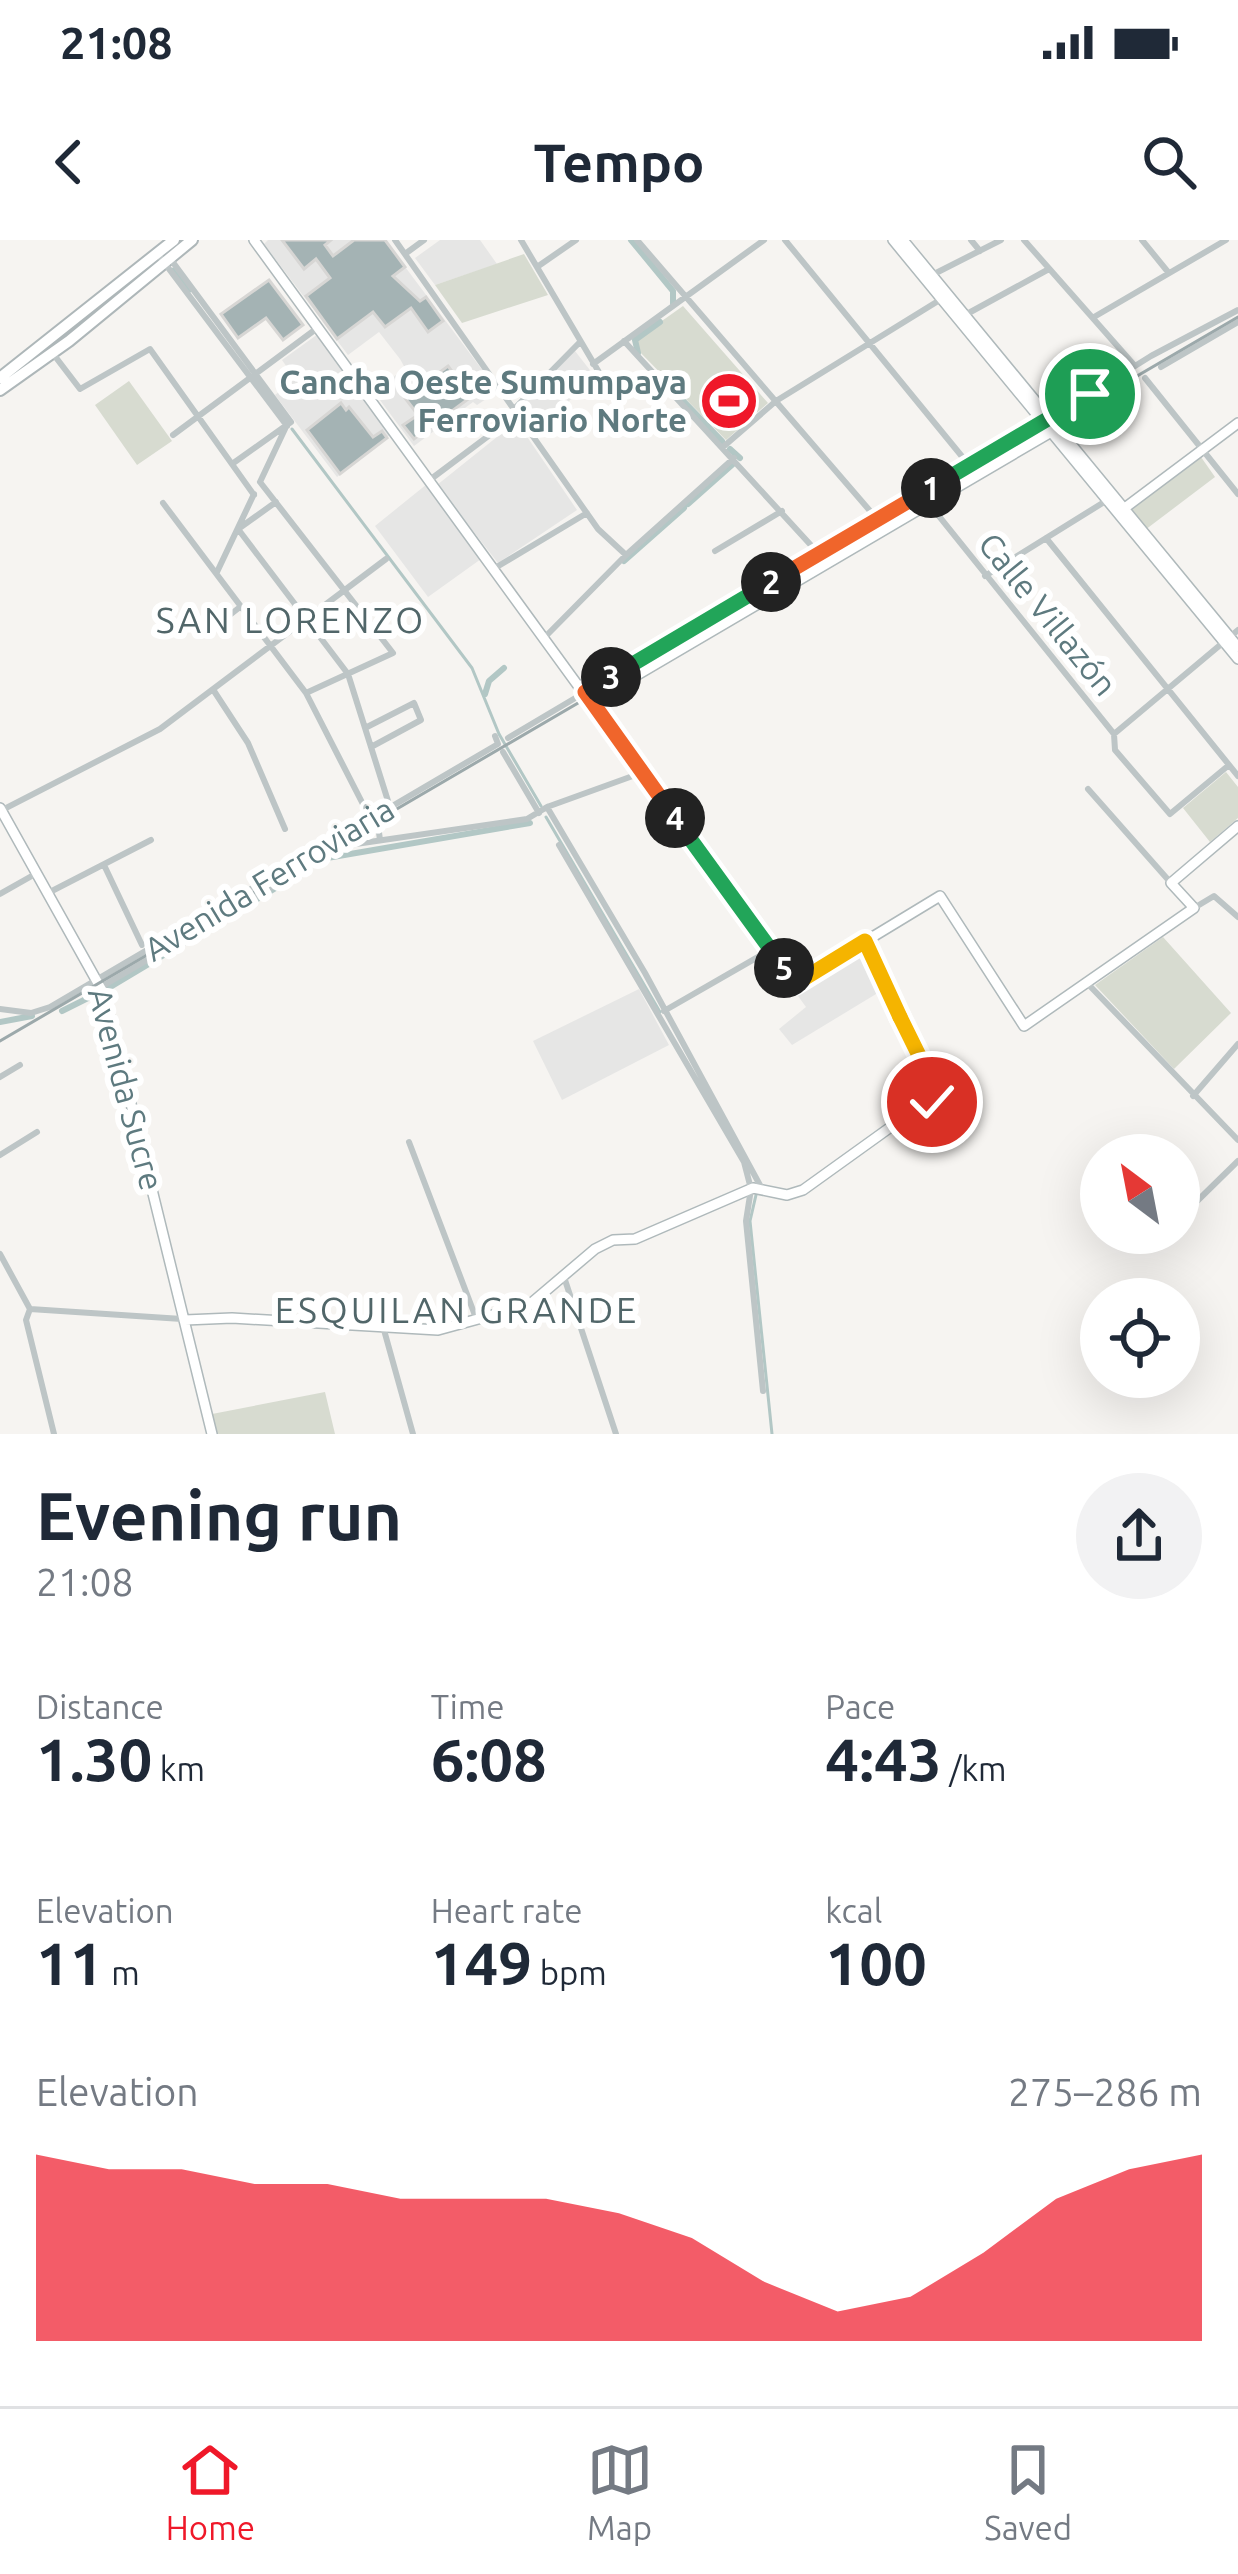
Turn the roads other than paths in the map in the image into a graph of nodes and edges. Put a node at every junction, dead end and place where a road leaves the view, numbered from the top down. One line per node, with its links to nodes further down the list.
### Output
1 (174, 240): 20 (main road)
2 (192, 240): 20 (main road)
3 (254, 240): 31 (street)
4 (395, 240): 19 (street)
5 (424, 240): 19 (street)
6 (521, 240): 21 (street)
7 (576, 240): 21 (street)
8 (638, 240): 25 (street)
9 (764, 240): 25 (street)
10 (785, 240): 34 (street)
11 (893, 240): 26 (street)
12 (903, 240): 24 (street)
13 (971, 240): 18 (street)
14 (1000, 240): 18 (street)
15 (1024, 240): 22 (street)
16 (1142, 240): 23 (street)
17 (1226, 240): 23 (street)
18 (980, 251): 24 (street)
19 (405, 254): 44 (street)
20 (163, 255): 35 (main road); 39 (street); 40 (main road)
21 (537, 267): 33 (street)
22 (1049, 269): 28 (street); 29 (street)
23 (1168, 272): 29 (street)
24 (932, 275): 26 (street)
25 (684, 297): 32 (street); 43 (street)
26 (945, 297): 28 (street); 34 (street); 50 (street)
27 (1238, 310): 37 (street)
28 (965, 315): 50 (street)
29 (1094, 317): 37 (street)
30 (1238, 322): 38 (street)
31 (319, 327): 39 (street); 57 (street)
32 (624, 341): 36 (street); 52 (street)
33 (580, 342): 36 (street); 44 (street)
34 (870, 343): 43 (street); 56 (street)
35 (52, 353): 42 (main road); 46 (street)
36 (593, 364): 47 (street)
37 (1135, 366): 50 (street)
38 (1161, 367)
39 (253, 377): 46 (street); 49 (street)
40 (0, 378)
41 (1145, 378): 53 (street)
42 (0, 390)
43 (776, 401): 52 (street); 68 (street)
44 (518, 409): 57 (street); 67 (street)
45 (1093, 409): 50 (street)
46 (199, 417): 51 (street); 55 (street)
47 (626, 418)
48 (1238, 423): 53 (street)
49 (289, 424): 55 (street); 58 (street)
50 (1051, 425): 56 (street); 61 (street); 63 (street)
51 (173, 435)
52 (723, 447): 54 (street)
53 (1202, 451): 59 (street); 65 (street)
54 (734, 458): 66 (street); 73 (street)
55 (232, 464): 60 (street)
56 (969, 465): 68 (street)
57 (431, 479): 75 (street)
58 (260, 482): 60 (street); 62 (street)
59 (1238, 494)
60 (254, 495): 69 (street)
61 (1111, 498): 65 (street); 70 (street)
62 (276, 502): 69 (street); 78 (street)
63 (928, 502): 77 (street, Calle Villazón); 91 (street)
64 (164, 503): 76 (street)
65 (1121, 510): 82 (street)
66 (782, 511): 71 (street); 72 (street)
67 (587, 513): 73 (street); 75 (street)
68 (877, 519): 72 (street)
69 (238, 529): 76 (street); 80 (street)
70 (1046, 538): 77 (street); 88 (street)
71 (715, 551)
72 (819, 554): 91 (street)
73 (626, 555): 83 (street)
74 (386, 559): 78 (street)
75 (495, 568): 83 (street)
76 (217, 572): 79 (street)
77 (985, 576): 93 (street, Calle Villazón)
78 (345, 591): 80 (street); 87 (street)
79 (240, 607): 81 (street); 85 (street)
80 (308, 621): 85 (street); 87 (street)
81 (217, 625)
82 (1231, 636): 84 (street); 86 (street); 88 (street)
83 (544, 637): 91 (street)
84 (1238, 646)
85 (272, 648): 89 (street); 90 (street)
86 (1238, 659)
87 (348, 674): 90 (street); 92 (street)
88 (1168, 688): 93 (street); 98 (street)
89 (214, 692): 103 (street); 108 (street)
90 (306, 693): 105 (street)
91 (588, 697): 95 (street); 99 (street)
92 (365, 728): 96 (street); 96 (street)
93 (1114, 734): 98 (street, Calle Villazón)
94 (495, 736): 122 (street, Avenida Ferroviaria)
95 (508, 738)
96 (371, 746): 102 (street)
97 (503, 752): 104 (street)
98 (1229, 765): 100 (street)
99 (643, 773): 104 (street); 121 (street)
100 (1238, 776)
101 (1088, 790): 114 (street)
102 (388, 801)
103 (0, 810): 113 (street, Avenida Sucre)
104 (543, 810): 109 (street); 125 (street)
105 (368, 814)
106 (378, 825): 109 (street, Avenida Ferroviaria)
107 (1238, 826): 114 (street)
108 (285, 829)
109 (380, 840): 122 (street, Avenida Ferroviaria)
110 (152, 841): 112 (street)
111 (559, 845): 135 (street)
112 (104, 865): 115 (street); 120 (street)
113 (37, 873): 115 (street, Avenida Sucre); 116 (street)
114 (1172, 883): 117 (street)
115 (48, 893): 122 (street, Avenida Sucre)
116 (0, 894)
117 (1194, 908): 118 (street); 123 (street)
118 (1238, 917)
119 (865, 941): 121 (street); 123 (street); 135 (street)
120 (142, 945)
121 (770, 950): 125 (street)
122 (100, 983): 124 (street, Avenida Ferroviaria); 140 (street, Avenida Sucre)
123 (1086, 983): 129 (street)
124 (0, 1010)
125 (664, 1011): 135 (street)
126 (1238, 1045): 129 (street)
127 (20, 1065): 128 (street)
128 (0, 1077)
129 (1193, 1096): 131 (street)
130 (38, 1132): 133 (street)
131 (1238, 1141)
132 (409, 1142): 141 (street)
133 (0, 1155)
134 (1238, 1161): 136 (street)
135 (756, 1188): 138 (street); 143 (street)
136 (1200, 1199)
137 (0, 1254): 139 (street)
138 (564, 1277): 141 (street); 147 (street)
139 (30, 1309): 140 (street); 144 (street)
140 (185, 1320): 142 (street); 145 (street, Avenida Sucre)
141 (477, 1322): 142 (street)
142 (384, 1330): 146 (street)
143 (763, 1390)
144 (54, 1434)
145 (212, 1434)
146 (413, 1434)
147 (616, 1434)

